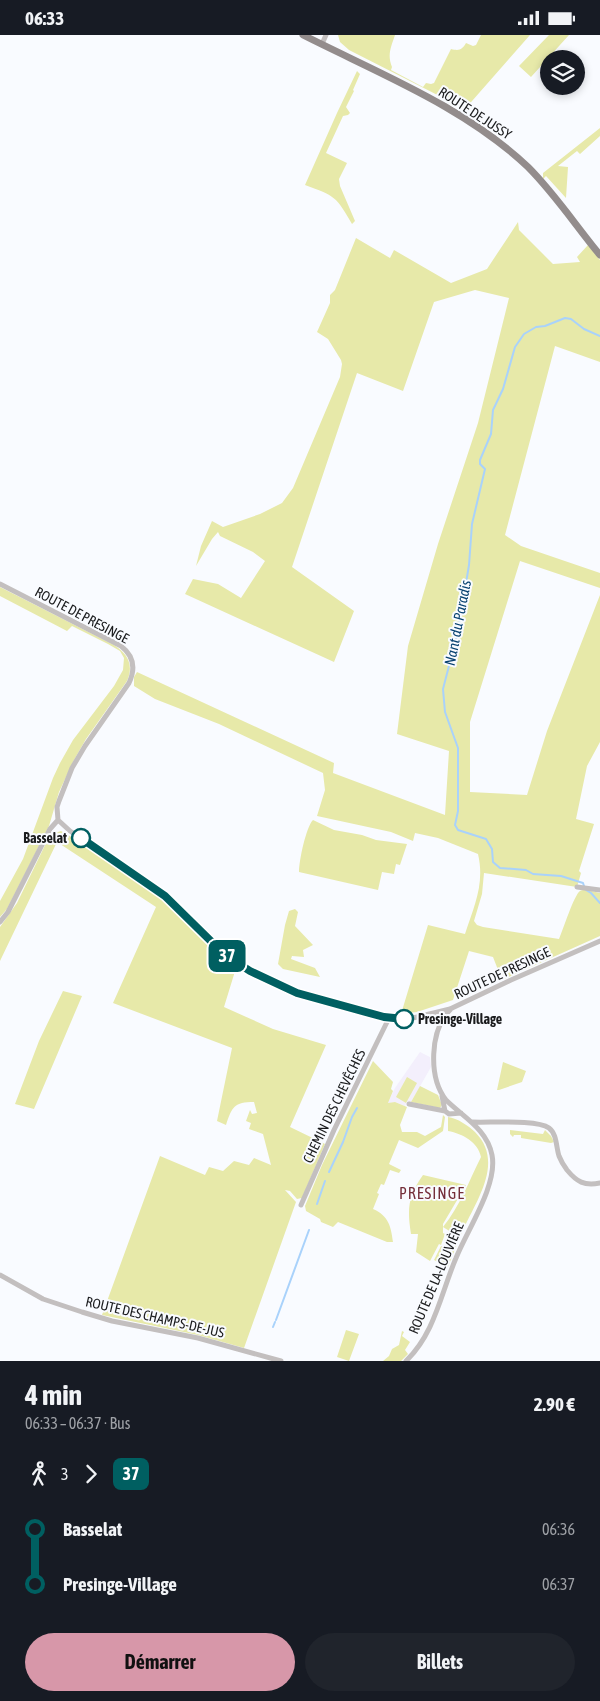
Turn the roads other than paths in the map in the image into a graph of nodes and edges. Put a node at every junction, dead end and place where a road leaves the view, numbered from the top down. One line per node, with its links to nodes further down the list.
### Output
1 (303, 35): 3 (main road, ROUTE DE JUSSY)
2 (326, 35): 3 (street)
3 (322, 44): 4 (main road, ROUTE DE JUSSY)
4 (600, 255)
5 (0, 584): 6 (street, ROUTE DE PRESINGE)
6 (58, 819): 9 (street); 12 (street, ROUTE DE PRESINGE)
7 (582, 888): 8 (street)
8 (600, 890)
9 (0, 922)
10 (600, 941): 11 (street, ROUTE DE PRESINGE)
11 (450, 1009): 12 (street, ROUTE DE PRESINGE); 13 (street)
12 (389, 1018): 19 (street, CHEMIN DES CHEVÊCHES)
13 (442, 1095): 15 (street); 16 (street, ROUTE DE LA-LOUVIÈRE)
14 (409, 1104): 15 (street)
15 (444, 1111): 16 (street)
16 (461, 1113): 17 (street, ROUTE DE LA-LOUVIÈRE)
17 (472, 1122): 18 (street); 22 (street, ROUTE DE LA-LOUVIÈRE)
18 (600, 1183)
19 (301, 1205)
20 (0, 1275): 21 (street, ROUTE DES CHAMPS-DE-JUS)
21 (282, 1361)
22 (406, 1361)

